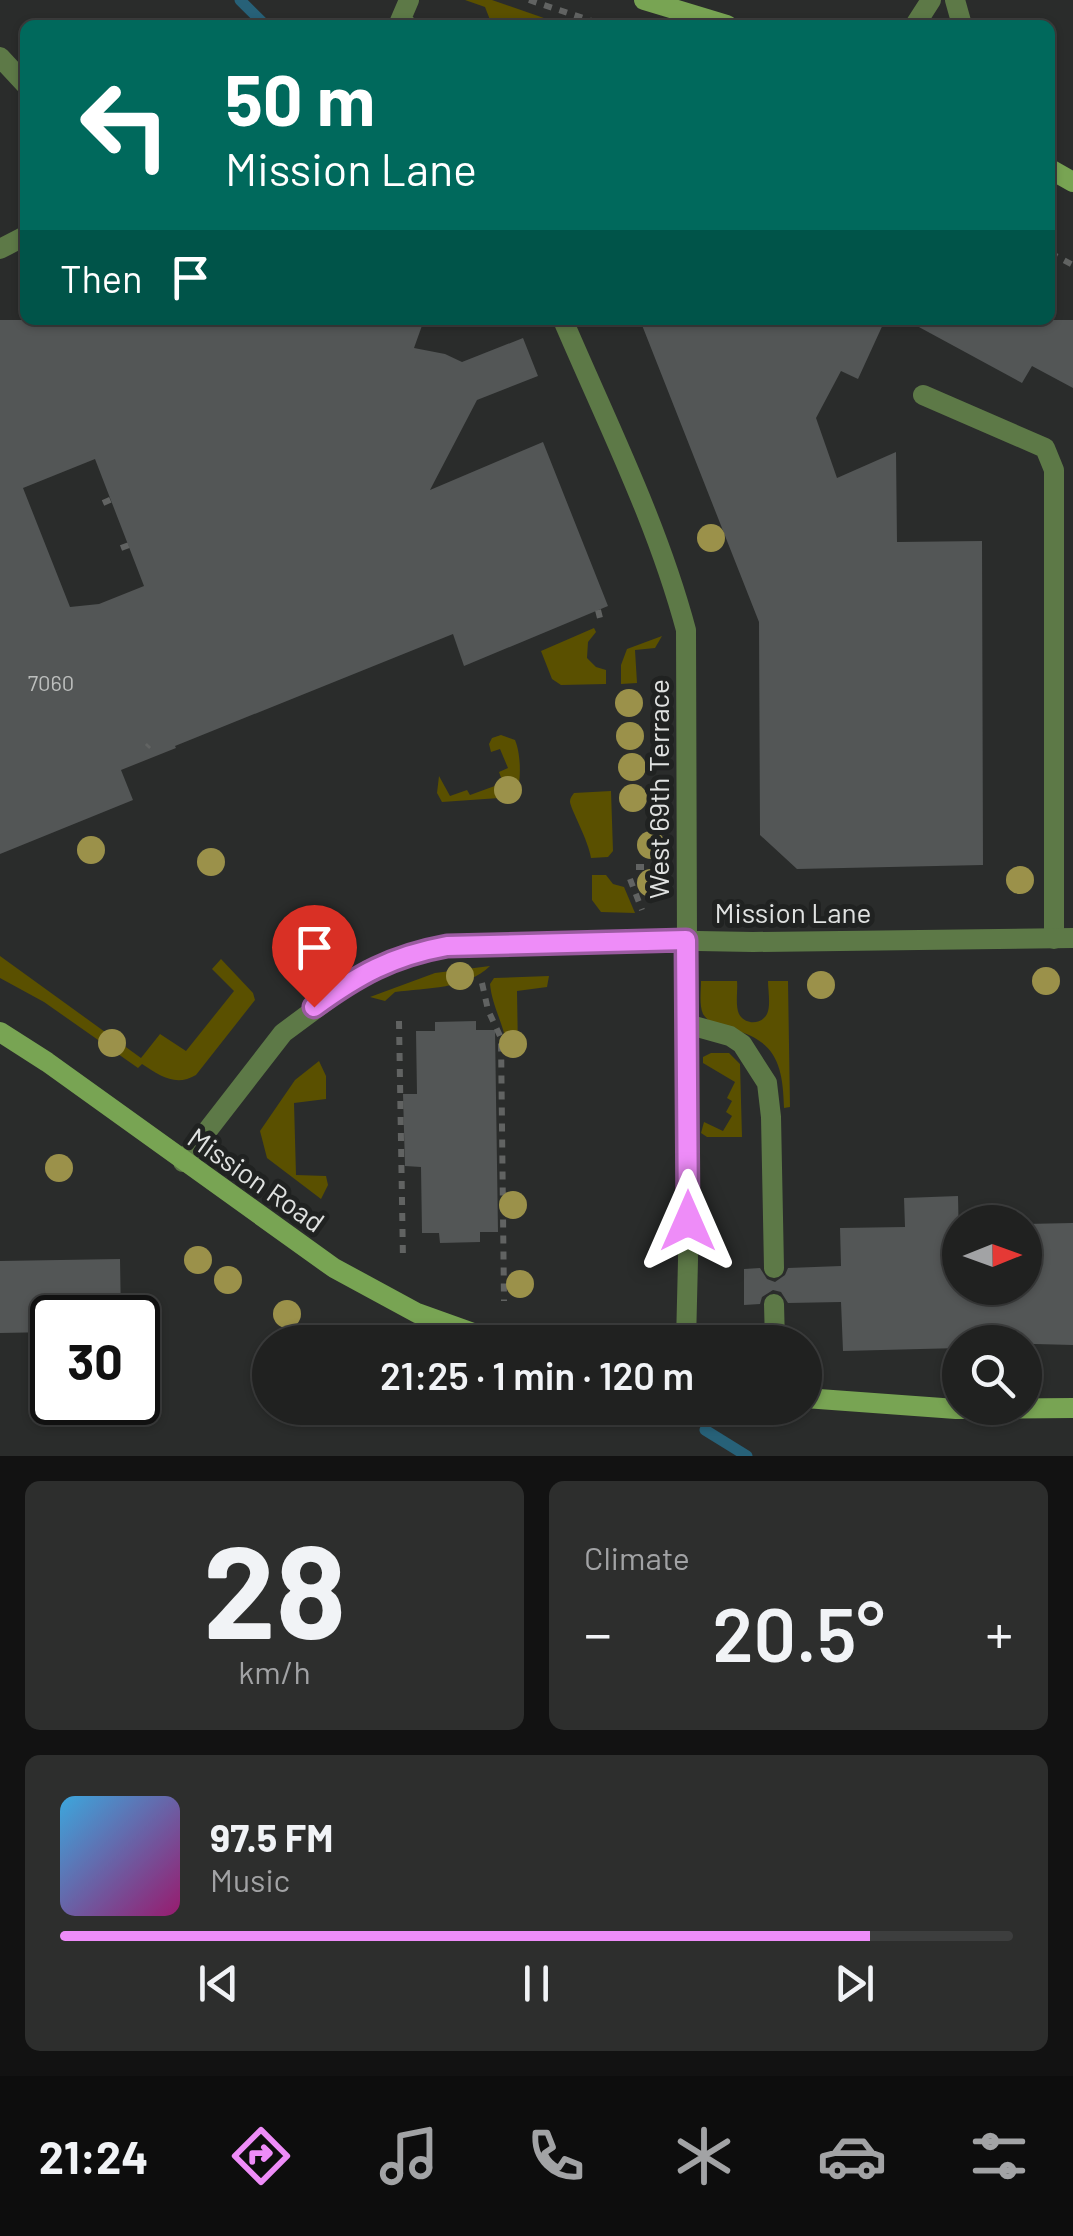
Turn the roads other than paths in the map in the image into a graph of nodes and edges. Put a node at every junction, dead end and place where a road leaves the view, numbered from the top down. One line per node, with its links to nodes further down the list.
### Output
1 (644, 0): 2 (main road)
2 (710, 20)
3 (0, 57): 4 (street)
4 (20, 79)
5 (565, 325): 8 (street, West 69th Terrace)
6 (923, 395): 7 (street)
7 (1064, 939): 8 (street, Mission Lane)
8 (686, 940): 9 (street, West 69th Terrace); 11 (street, Mission Lane)
9 (687, 1024): 12 (street); 15 (street, West 69th Terrace)
10 (0, 1032): 11 (main road, Mission Road)
11 (183, 1162): 14 (main road, Mission Road)
12 (774, 1268)
13 (774, 1304): 16 (street)
14 (451, 1325)
15 (686, 1325)
16 (775, 1325)
17 (822, 1399): 18 (main road)
18 (1073, 1408)

